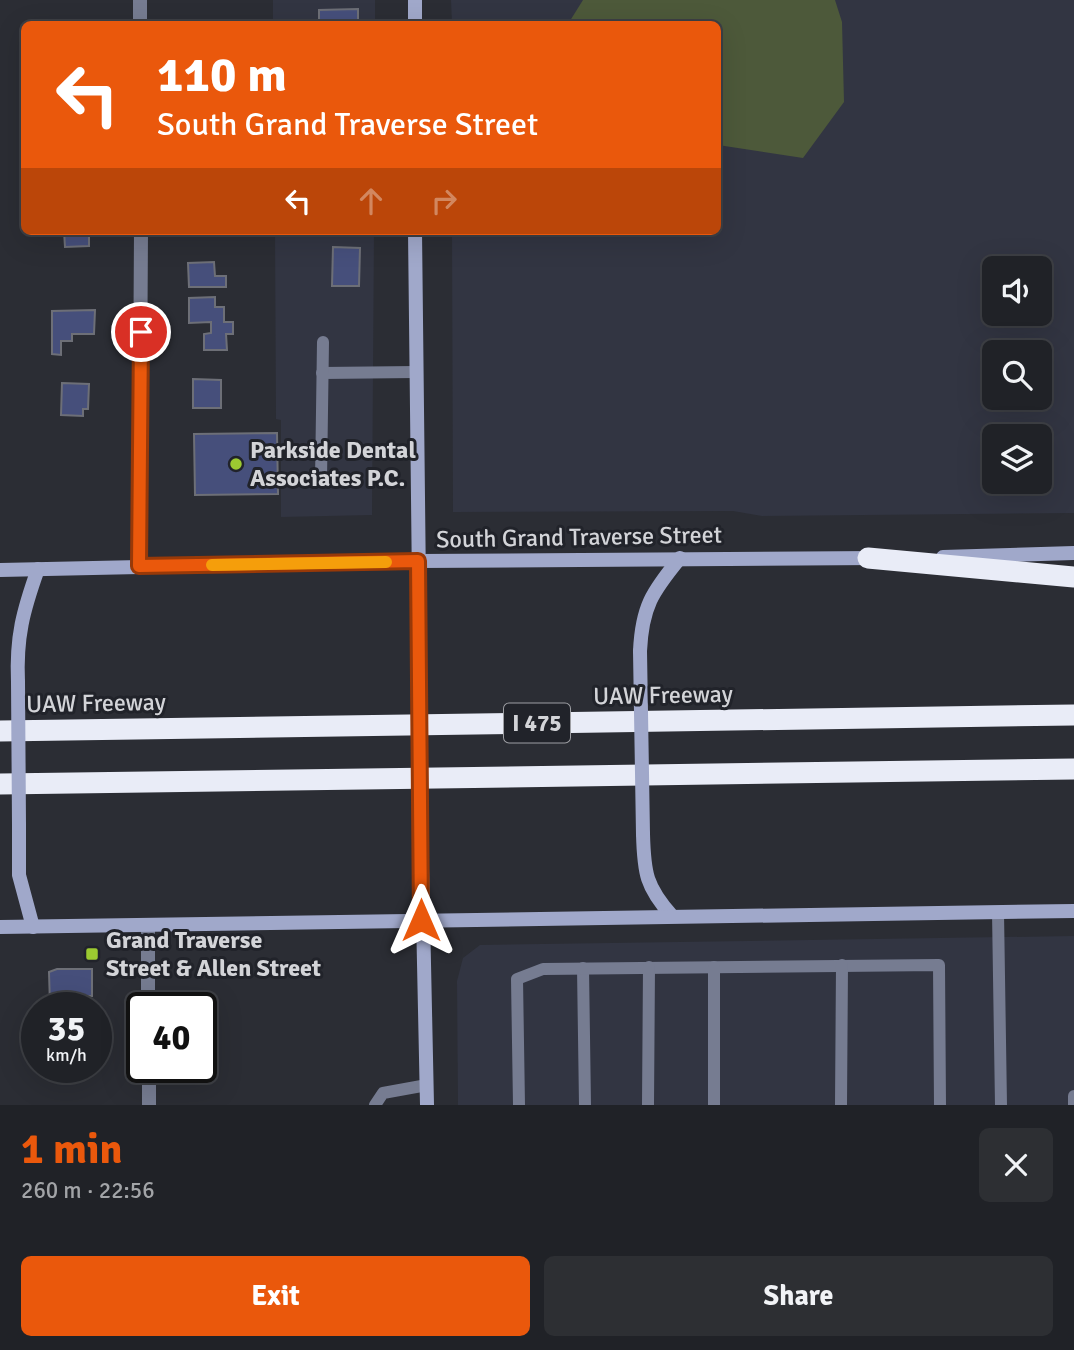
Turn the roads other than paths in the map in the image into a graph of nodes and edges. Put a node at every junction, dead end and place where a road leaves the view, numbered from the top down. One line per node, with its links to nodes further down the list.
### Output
1 (140, 0): 3 (street)
2 (415, 0): 4 (main road)
3 (140, 21)
4 (415, 21)
5 (141, 235): 15 (street)
6 (415, 235): 8 (main road)
7 (323, 342): 9 (lane)
8 (416, 372): 9 (lane); 14 (main road)
9 (322, 373): 10 (lane)
10 (321, 480)
11 (1074, 553): 13 (main road, South Grand Traverse Street)
12 (680, 558): 13 (main road, South Grand Traverse Street); 14 (main road, South Grand Traverse Street); 25 (main road, bridge)
13 (868, 558): 18 (highway)
14 (418, 561): 15 (main road, South Grand Traverse Street); 26 (main road, bridge)
15 (139, 566): 16 (main road, South Grand Traverse Street)
16 (38, 569): 17 (main road, South Grand Traverse Street); 29 (main road, bridge)
17 (0, 570)
18 (1074, 577)
19 (1074, 715): 20 (highway, UAW Freeway / I 475)
20 (0, 731)
21 (1074, 769): 22 (highway, I 475)
22 (0, 784)
23 (1074, 911): 24 (main road)
24 (998, 912): 25 (main road); 47 (lane)
25 (672, 916): 26 (main road)
26 (421, 920): 27 (main road); 36 (main road)
27 (148, 926): 29 (main road); 34 (street)
28 (0, 927): 29 (main road)
29 (33, 927)
30 (842, 965): 32 (lane); 45 (lane); 46 (lane)
31 (649, 967): 32 (lane); 33 (lane); 43 (lane)
32 (714, 967): 44 (lane)
33 (583, 968): 41 (lane); 42 (lane)
34 (148, 992)
35 (149, 1083): 38 (street)
36 (427, 1085): 39 (lane); 40 (main road)
37 (1074, 1096): 48 (lane)
38 (149, 1105)
39 (375, 1105)
40 (428, 1105)
41 (519, 1105)
42 (585, 1105)
43 (648, 1105)
44 (714, 1105)
45 (841, 1105)
46 (940, 1105)
47 (1001, 1105)
48 (1074, 1105)

